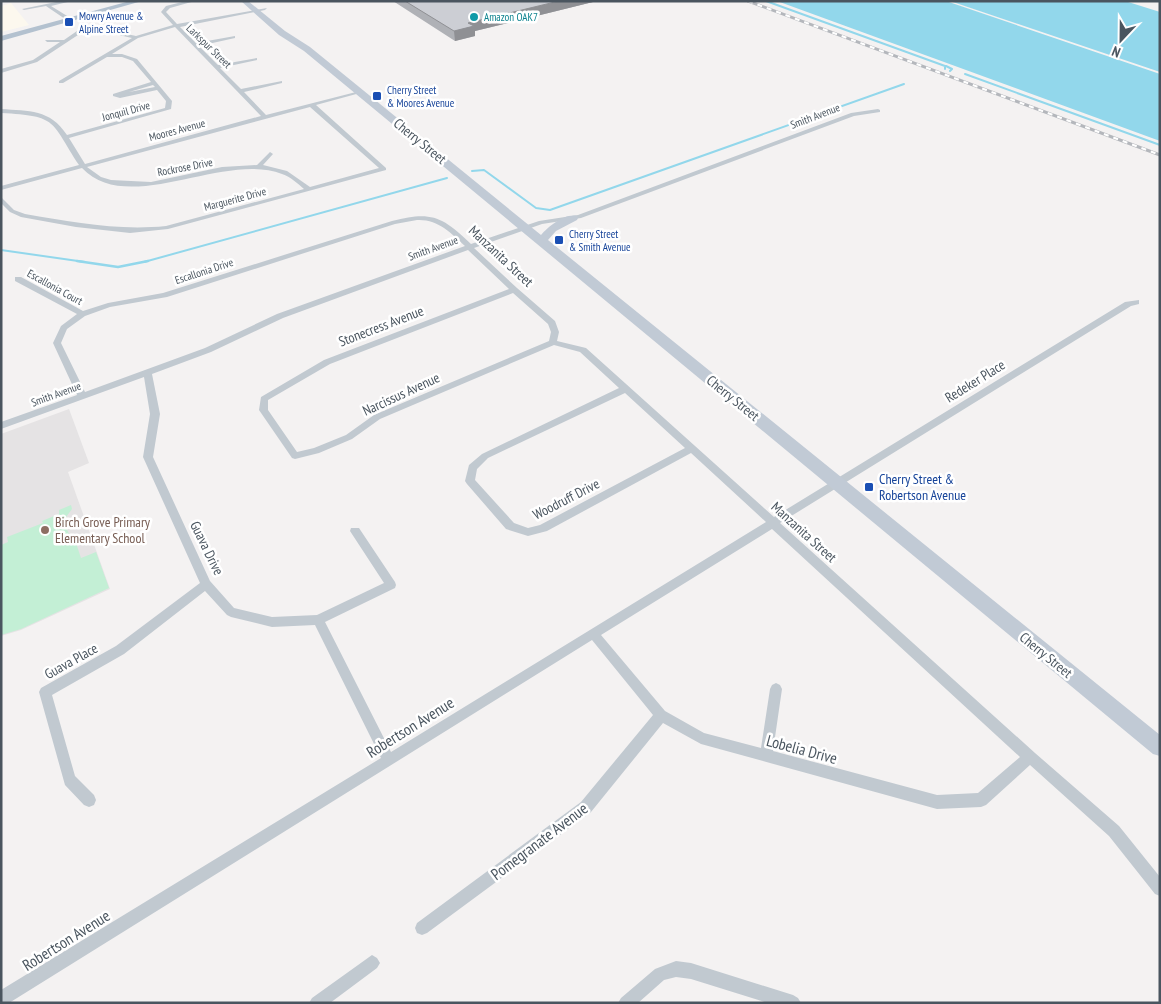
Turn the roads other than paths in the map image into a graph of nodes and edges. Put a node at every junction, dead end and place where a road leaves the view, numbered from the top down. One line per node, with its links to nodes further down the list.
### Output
1 (70, 1): 7 (street)
2 (127, 1): 11 (main road)
3 (140, 1): 11 (main road)
4 (193, 1): 12 (street, Larkspur Street)
5 (244, 1): 10 (street, Cherry Street)
6 (256, 1): 9 (street, Cherry Street)
7 (47, 5): 8 (street); 11 (street)
8 (24, 9)
9 (265, 9): 10 (street); 19 (street, Cherry Street)
10 (255, 11): 12 (street); 19 (street, Cherry Street)
11 (68, 19): 13 (main road)
12 (175, 26): 14 (street); 18 (street, Larkspur Street)
13 (1, 37)
14 (136, 37): 17 (street); 20 (street)
15 (233, 37): 18 (street)
16 (46, 41): 17 (street)
17 (64, 41): 23 (street)
18 (196, 46): 22 (street, Larkspur Street)
19 (307, 48): 28 (street, Cherry Street)
20 (107, 54): 24 (street); 26 (street, Jonquil Drive)
21 (255, 59): 22 (street)
22 (218, 67): 27 (street, Larkspur Street)
23 (1, 71)
24 (62, 82)
25 (280, 82): 27 (street)
26 (156, 86): 26 (street, Jonquil Drive); 33 (street, Jonquil Drive)
27 (241, 91): 32 (street, Larkspur Street)
28 (358, 92): 29 (street, Moores Avenue); 42 (street, Cherry Street)
29 (312, 105): 32 (street, Moores Avenue); 38 (street, Marguerite Drive)
30 (1, 111): 33 (street, Rockrose Drive)
31 (878, 111): 41 (street, Smith Avenue)
32 (265, 117): 35 (street, Moores Avenue)
33 (65, 137): 35 (street, Rockrose Drive)
34 (270, 154): 36 (street)
35 (83, 166): 36 (street, Rockrose Drive); 37 (street, Moores Avenue)
36 (258, 167): 38 (street, Rockrose Drive)
37 (1, 188)
38 (309, 189): 39 (street, Marguerite Drive)
39 (1, 198)
40 (425, 216): 44 (street, Manzanita Street); 48 (street, Escallonia Drive)
41 (573, 218): 42 (street, Smith Avenue); 43 (street)
42 (524, 228): 43 (street, Cherry Street); 44 (street, Smith Avenue)
43 (541, 241): 56 (street, Cherry Street)
44 (469, 247): 46 (street, Manzanita Street); 50 (street, Smith Avenue)
45 (18, 279): 48 (street, Escallonia Court)
46 (514, 290): 49 (street, Manzanita Street); 53 (street, Stonecress Avenue)
47 (1132, 303): 56 (street, Redeker Place)
48 (82, 314): 52 (street, Escallonia Drive)
49 (553, 342): 51 (street, Manzanita Street); 53 (street, Narcissus Avenue)
50 (147, 372): 52 (street, Smith Avenue); 59 (street, Guava Drive)
51 (625, 389): 55 (street, Manzanita Street); 55 (street, Woodruff Drive)
52 (82, 396): 54 (street, Smith Avenue)
53 (264, 398)
54 (1, 426)
55 (691, 449): 57 (street, Manzanita Street)
56 (836, 483): 57 (street, Robertson Avenue); 64 (street, Cherry Street)
57 (771, 522): 61 (street, Robertson Avenue); 66 (street, Manzanita Street)
58 (355, 531): 60 (street)
59 (206, 584): 60 (street, Guava Drive); 68 (street, Guava Place)
60 (318, 620): 67 (street)
61 (593, 633): 63 (street, Lobelia Drive); 67 (street, Robertson Avenue)
62 (776, 689): 65 (street)
63 (662, 715): 65 (street, Lobelia Drive); 70 (street, Pomegranate Avenue)
64 (1160, 747)
65 (766, 756): 66 (street, Lobelia Drive)
66 (1030, 757): 69 (street, Manzanita Street)
67 (388, 759): 72 (street, Robertson Avenue)
68 (89, 800)
69 (1160, 889)
70 (422, 928)
71 (372, 963): 73 (street)
72 (1, 999)
73 (317, 1003)
74 (626, 1003): 75 (street)
75 (793, 1003)

